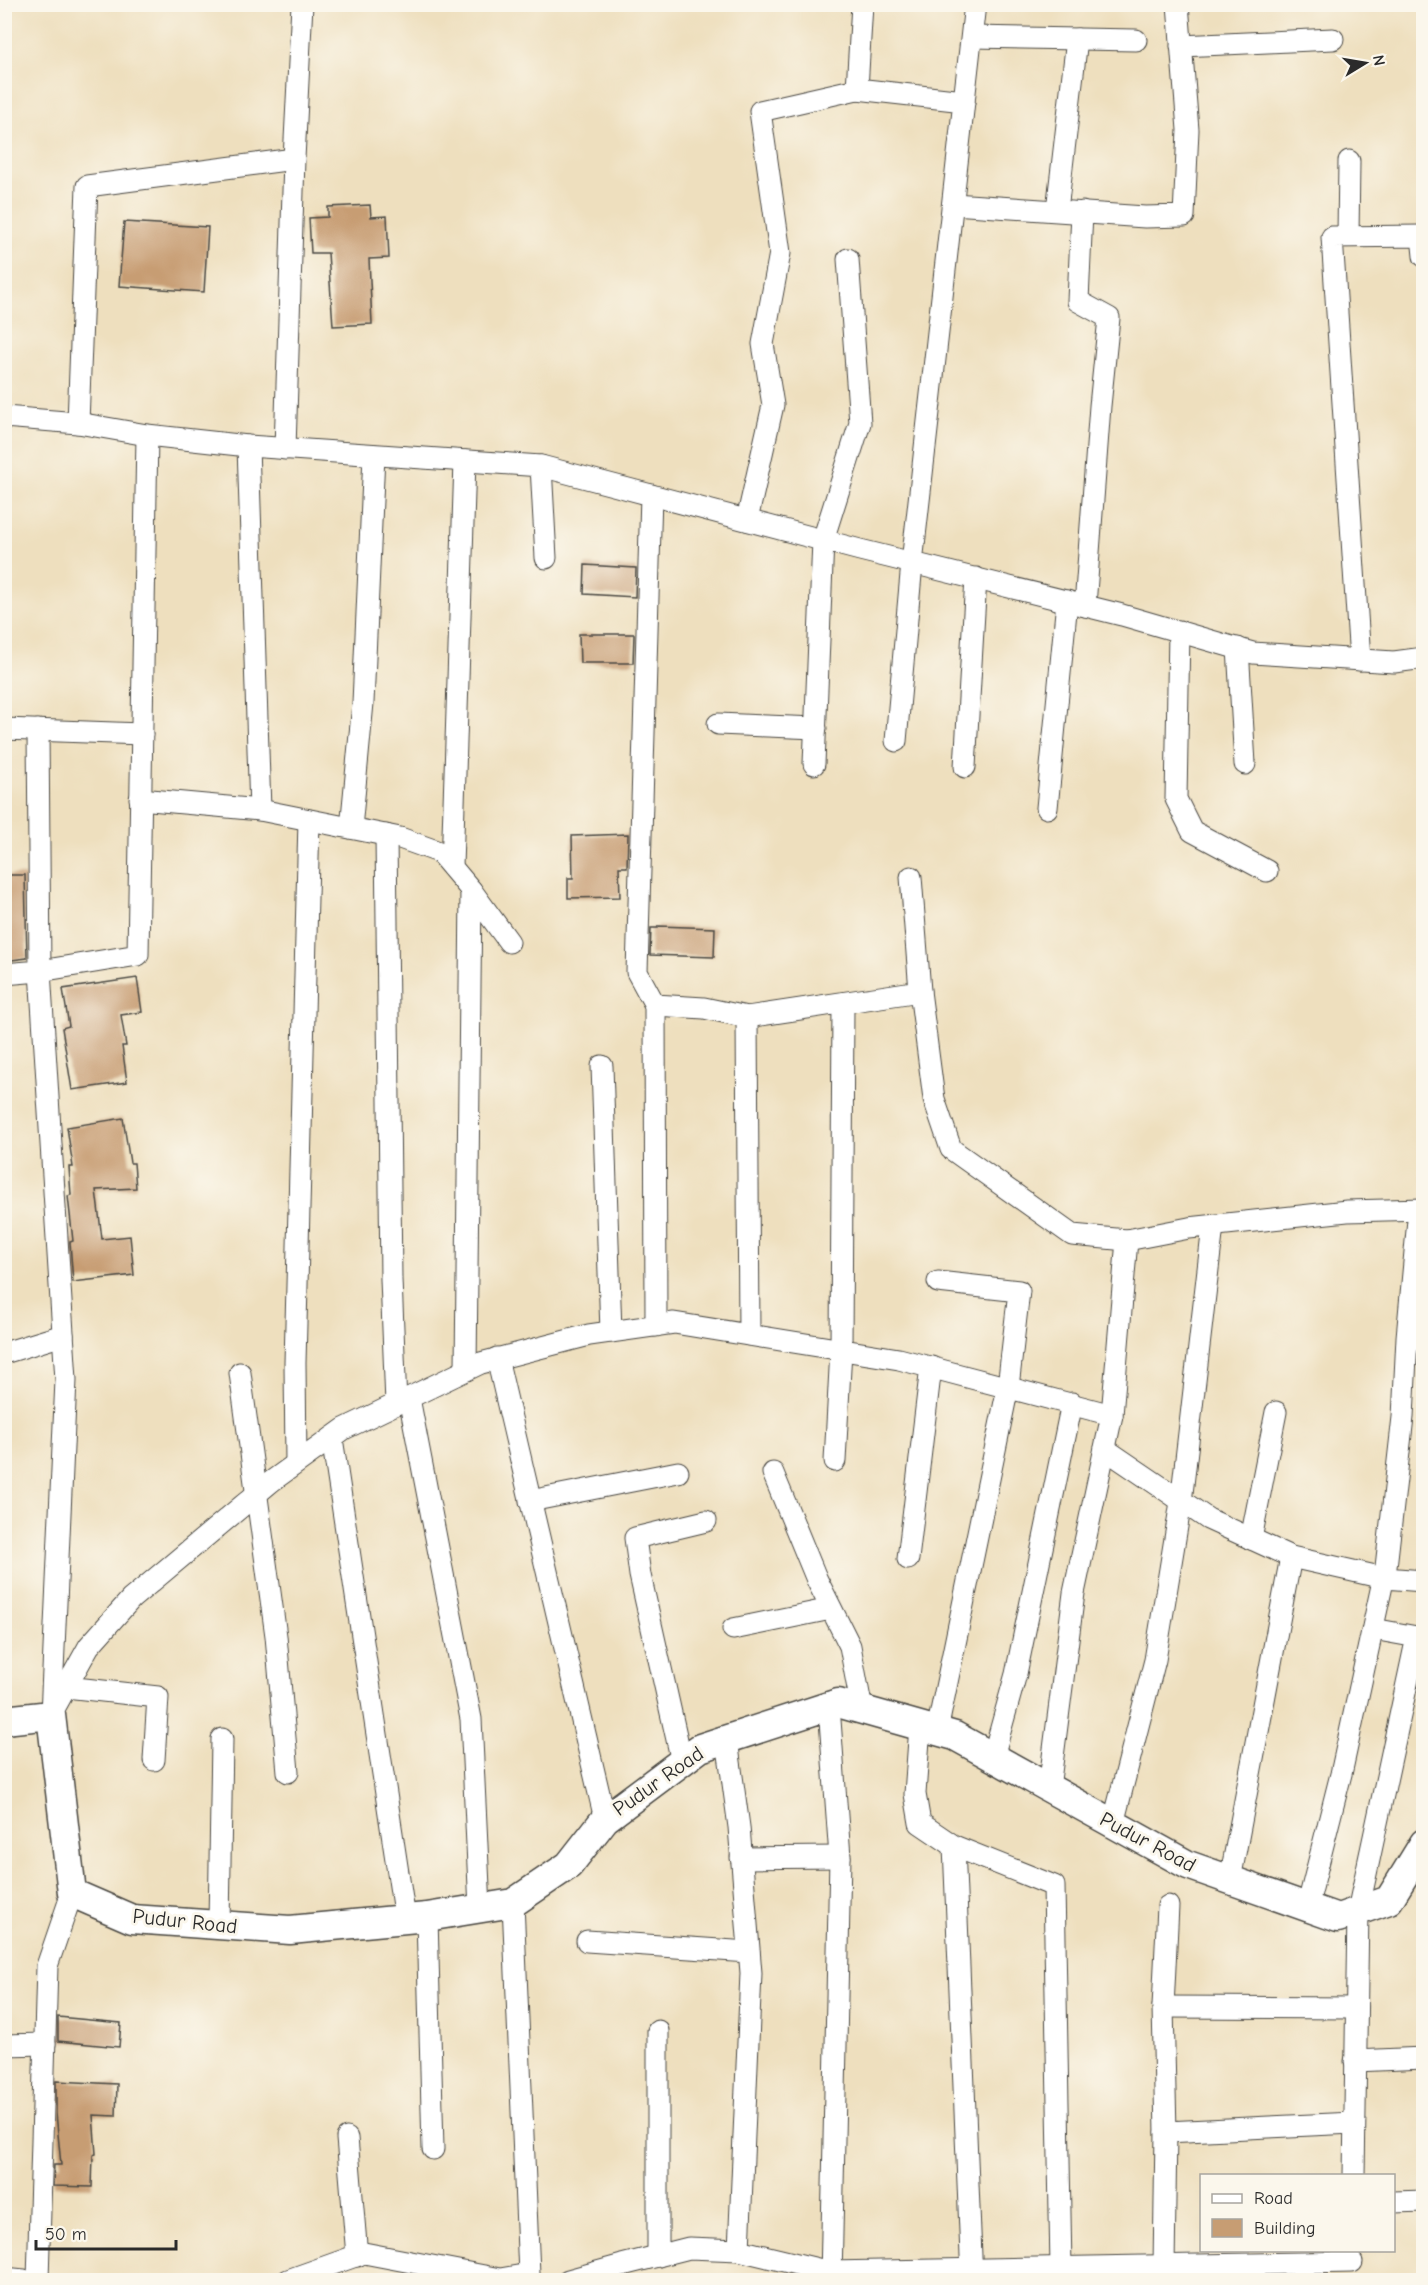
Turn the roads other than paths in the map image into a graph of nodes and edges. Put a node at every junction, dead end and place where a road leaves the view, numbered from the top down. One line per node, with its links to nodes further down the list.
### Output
1 (302, 4): 12 (street)
2 (862, 4): 10 (street)
3 (975, 4): 5 (street)
4 (1178, 4): 9 (street)
5 (972, 37): 6 (street); 11 (street)
6 (1077, 39): 8 (street); 15 (street)
7 (1333, 39): 9 (street)
8 (1136, 40)
9 (1181, 46): 16 (street)
10 (857, 89): 11 (street); 29 (street)
11 (964, 100): 14 (street)
12 (294, 159): 21 (street); 24 (street)
13 (1349, 161): 17 (street)
14 (953, 204): 15 (street); 32 (street)
15 (1057, 210): 16 (street)
16 (1082, 212): 34 (street)
17 (1348, 236): 18 (street); 38 (street)
18 (1424, 256)
19 (848, 259): 30 (street)
20 (4, 417): 21 (street)
21 (78, 423): 22 (street)
22 (147, 435): 23 (street); 43 (street)
23 (248, 446): 24 (street); 50 (street)
24 (285, 449): 25 (street)
25 (374, 455): 26 (street); 52 (street)
26 (465, 461): 27 (street); 54 (street)
27 (541, 466): 28 (street); 31 (street)
28 (651, 495): 29 (street); 63 (street)
29 (747, 520): 30 (street)
30 (822, 540): 32 (street); 40 (street)
31 (546, 558)
32 (912, 562): 33 (street); 44 (street)
33 (976, 579): 34 (street); 47 (street)
34 (1076, 603): 35 (street); 49 (street)
35 (1179, 632): 36 (street); 55 (street)
36 (1238, 648): 38 (street); 46 (street)
37 (1424, 658): 38 (street)
38 (1360, 660)
39 (718, 724): 40 (street)
40 (816, 728): 45 (street)
41 (4, 729): 42 (street)
42 (38, 730): 43 (street); 59 (street)
43 (142, 734): 48 (street)
44 (896, 741)
45 (814, 764)
46 (1245, 764)
47 (965, 767)
48 (140, 799): 50 (street); 59 (street)
49 (1047, 808)
50 (260, 810): 51 (street)
51 (309, 820): 52 (street); 88 (street)
52 (351, 828): 53 (street)
53 (386, 835): 54 (street); 81 (street)
54 (452, 867): 57 (street)
55 (1268, 871)
56 (911, 877): 61 (street)
57 (471, 890): 58 (street); 78 (street)
58 (509, 942)
59 (40, 971): 60 (street); 72 (street)
60 (4, 974)
61 (920, 992): 62 (street); 68 (street)
62 (843, 1003): 64 (street); 74 (street)
63 (655, 1005): 64 (street); 70 (street)
64 (747, 1017): 73 (street)
65 (602, 1066): 71 (street)
66 (1421, 1209): 67 (street); 98 (street)
67 (1213, 1226): 68 (street); 93 (street)
68 (1127, 1240): 84 (street)
69 (938, 1282): 80 (street)
70 (656, 1326): 71 (street); 73 (street)
71 (611, 1332): 76 (street)
72 (63, 1335): 75 (street); 107 (street)
73 (749, 1335): 74 (street)
74 (841, 1350): 77 (street); 87 (street)
75 (4, 1353)
76 (497, 1358): 78 (street); 92 (street)
77 (932, 1367): 80 (street); 97 (street)
78 (466, 1370): 81 (street)
79 (240, 1373): 91 (street)
80 (1008, 1387): 82 (street); 109 (street)
81 (403, 1401): 85 (street); 127 (street)
82 (1072, 1403): 84 (street); 112 (street)
83 (1276, 1412): 95 (street)
84 (1112, 1415): 86 (street)
85 (332, 1438): 88 (street); 130 (street)
86 (1105, 1449): 93 (street); 116 (street)
87 (835, 1461)
88 (296, 1463): 91 (street)
89 (678, 1472): 92 (street)
90 (773, 1473): 100 (street)
91 (257, 1494): 104 (street); 115 (street)
92 (530, 1501): 117 (street)
93 (1181, 1502): 95 (street); 118 (street)
94 (706, 1521): 114 (street)
95 (1251, 1539): 96 (street)
96 (1291, 1557): 98 (street); 123 (street)
97 (908, 1559)
98 (1384, 1578): 99 (street); 102 (street)
99 (1424, 1581)
100 (831, 1609): 101 (street); 106 (street)
101 (733, 1629)
102 (1373, 1629): 103 (street); 128 (street)
103 (1420, 1637): 129 (street)
104 (66, 1687): 107 (street); 113 (street)
105 (829, 1706): 106 (street, Pudur Road); 111 (street, Pudur Road); 122 (street)
106 (862, 1710): 109 (street, Pudur Road)
107 (51, 1715): 108 (street); 124 (street)
108 (4, 1720)
109 (928, 1729): 112 (street, Pudur Road); 120 (street)
110 (222, 1739): 131 (street)
111 (727, 1740): 114 (street, Pudur Road); 121 (street)
112 (993, 1757): 116 (street, Pudur Road)
113 (154, 1760)
114 (682, 1762): 117 (street, Pudur Road)
115 (288, 1772)
116 (1049, 1788): 118 (street, Pudur Road)
117 (604, 1819): 125 (street, Pudur Road)
118 (1113, 1824): 123 (street, Pudur Road)
119 (1424, 1843): 129 (street, Pudur Road)
120 (954, 1846): 153 (street); 154 (street)
121 (741, 1857): 122 (street); 133 (street)
122 (840, 1857): 155 (street)
123 (1230, 1880): 128 (street, Pudur Road)
124 (72, 1893): 131 (street, Pudur Road); 137 (street)
125 (513, 1903): 127 (street, Pudur Road); 156 (street)
126 (1168, 1906): 134 (street)
127 (480, 1908): 130 (street, Pudur Road)
128 (1307, 1908): 129 (street, Pudur Road)
129 (1358, 1911): 135 (street)
130 (416, 1918): 131 (street, Pudur Road); 144 (street)
131 (219, 1925)
132 (587, 1941): 133 (street)
133 (749, 1952): 148 (street)
134 (1163, 2007): 135 (street); 142 (street)
135 (1356, 2008): 140 (street)
136 (658, 2031): 150 (street)
137 (45, 2044): 138 (street); 160 (street)
138 (4, 2045)
139 (1424, 2058): 140 (street)
140 (1356, 2061): 141 (street)
141 (1354, 2123): 142 (street); 145 (street)
142 (1166, 2133): 152 (street)
143 (347, 2138): 149 (street)
144 (433, 2149)
145 (1354, 2174)
146 (1424, 2201): 147 (street)
147 (1395, 2202)
148 (739, 2250): 150 (street); 155 (street)
149 (357, 2256): 156 (street); 161 (street)
150 (658, 2256): 158 (street)
151 (1352, 2264): 152 (street)
152 (1164, 2266): 153 (street)
153 (1061, 2268): 154 (street)
154 (972, 2275): 155 (street)
155 (831, 2276)
156 (539, 2277)
157 (4, 2278): 159 (street)
158 (578, 2279)
159 (24, 2280)
160 (38, 2280)
161 (288, 2280)

